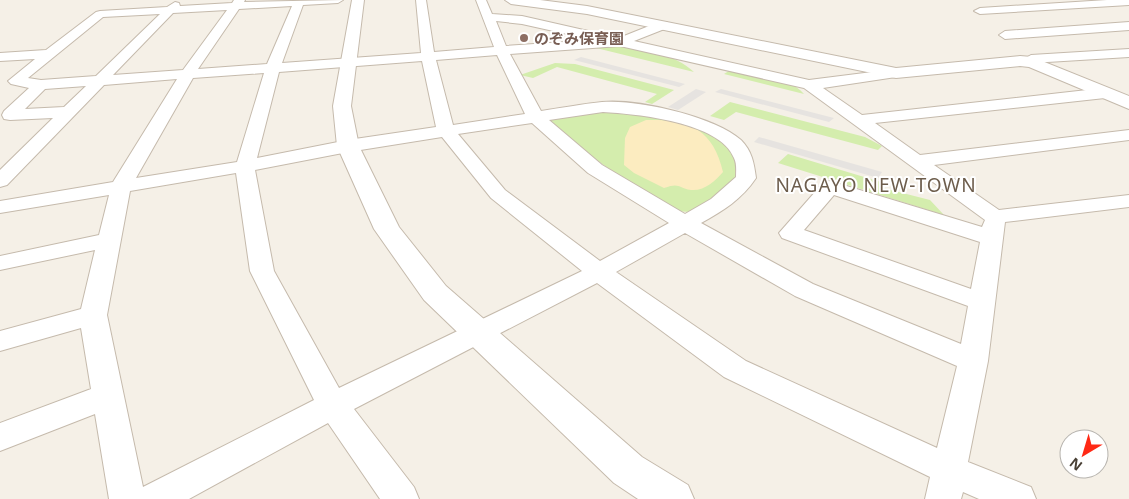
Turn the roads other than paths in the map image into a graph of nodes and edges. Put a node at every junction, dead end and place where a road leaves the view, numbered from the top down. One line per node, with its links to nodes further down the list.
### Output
1 (338, 0): 6 (street)
2 (358, 0): 22 (street)
3 (421, 0): 18 (street)
4 (481, 0): 10 (street)
5 (511, 0): 11 (street)
6 (300, 1): 8 (street); 24 (street)
7 (1129, 2): 13 (street)
8 (238, 3): 9 (street); 26 (street)
9 (175, 5): 17 (street); 27 (street)
10 (487, 17): 14 (street); 15 (street)
11 (663, 25): 14 (street); 25 (street)
12 (1129, 26): 13 (street)
13 (999, 29): 21 (street)
14 (621, 42): 15 (street); 29 (street)
15 (502, 52): 18 (street); 33 (street)
16 (1129, 53): 19 (street)
17 (50, 54): 20 (street); 28 (street)
18 (428, 56): 22 (street); 35 (street)
19 (1107, 56): 21 (street); 23 (street)
20 (0, 57)
21 (1032, 61): 25 (street); 30 (street)
22 (349, 64): 24 (street); 37 (street)
23 (1129, 64)
24 (272, 69): 26 (street); 39 (street)
25 (896, 73): 29 (street)
26 (187, 75): 27 (street); 41 (street)
27 (100, 81): 28 (street); 32 (street)
28 (41, 85): 32 (street)
29 (810, 85): 34 (street)
30 (1105, 93): 31 (street); 34 (street)
31 (1129, 103)
32 (69, 112): 40 (street)
33 (536, 118): 35 (street); 44 (street); 44 (street)
34 (860, 120): 38 (street)
35 (446, 131): 37 (street); 48 (street)
36 (1129, 135): 38 (street)
37 (348, 146): 39 (street); 51 (street)
38 (917, 161): 45 (street)
39 (245, 166): 41 (street); 55 (street)
40 (0, 181)
41 (121, 186): 43 (street); 46 (street)
42 (1129, 201): 45 (street)
43 (0, 207)
44 (684, 223): 48 (street); 53 (street)
45 (994, 227): 49 (street); 49 (street)
46 (110, 240): 47 (street); 50 (street)
47 (0, 263)
48 (599, 272): 51 (street); 57 (street)
49 (982, 302): 53 (street)
50 (93, 315): 52 (street); 54 (street)
51 (480, 333): 55 (street); 61 (street)
52 (0, 341)
53 (973, 361): 57 (street)
54 (108, 396): 56 (street); 58 (street)
55 (333, 405): 59 (street); 60 (street)
56 (0, 437)
57 (946, 485): 62 (street)
58 (128, 499)
59 (155, 499)
60 (401, 499)
61 (673, 499)
62 (1018, 499)

